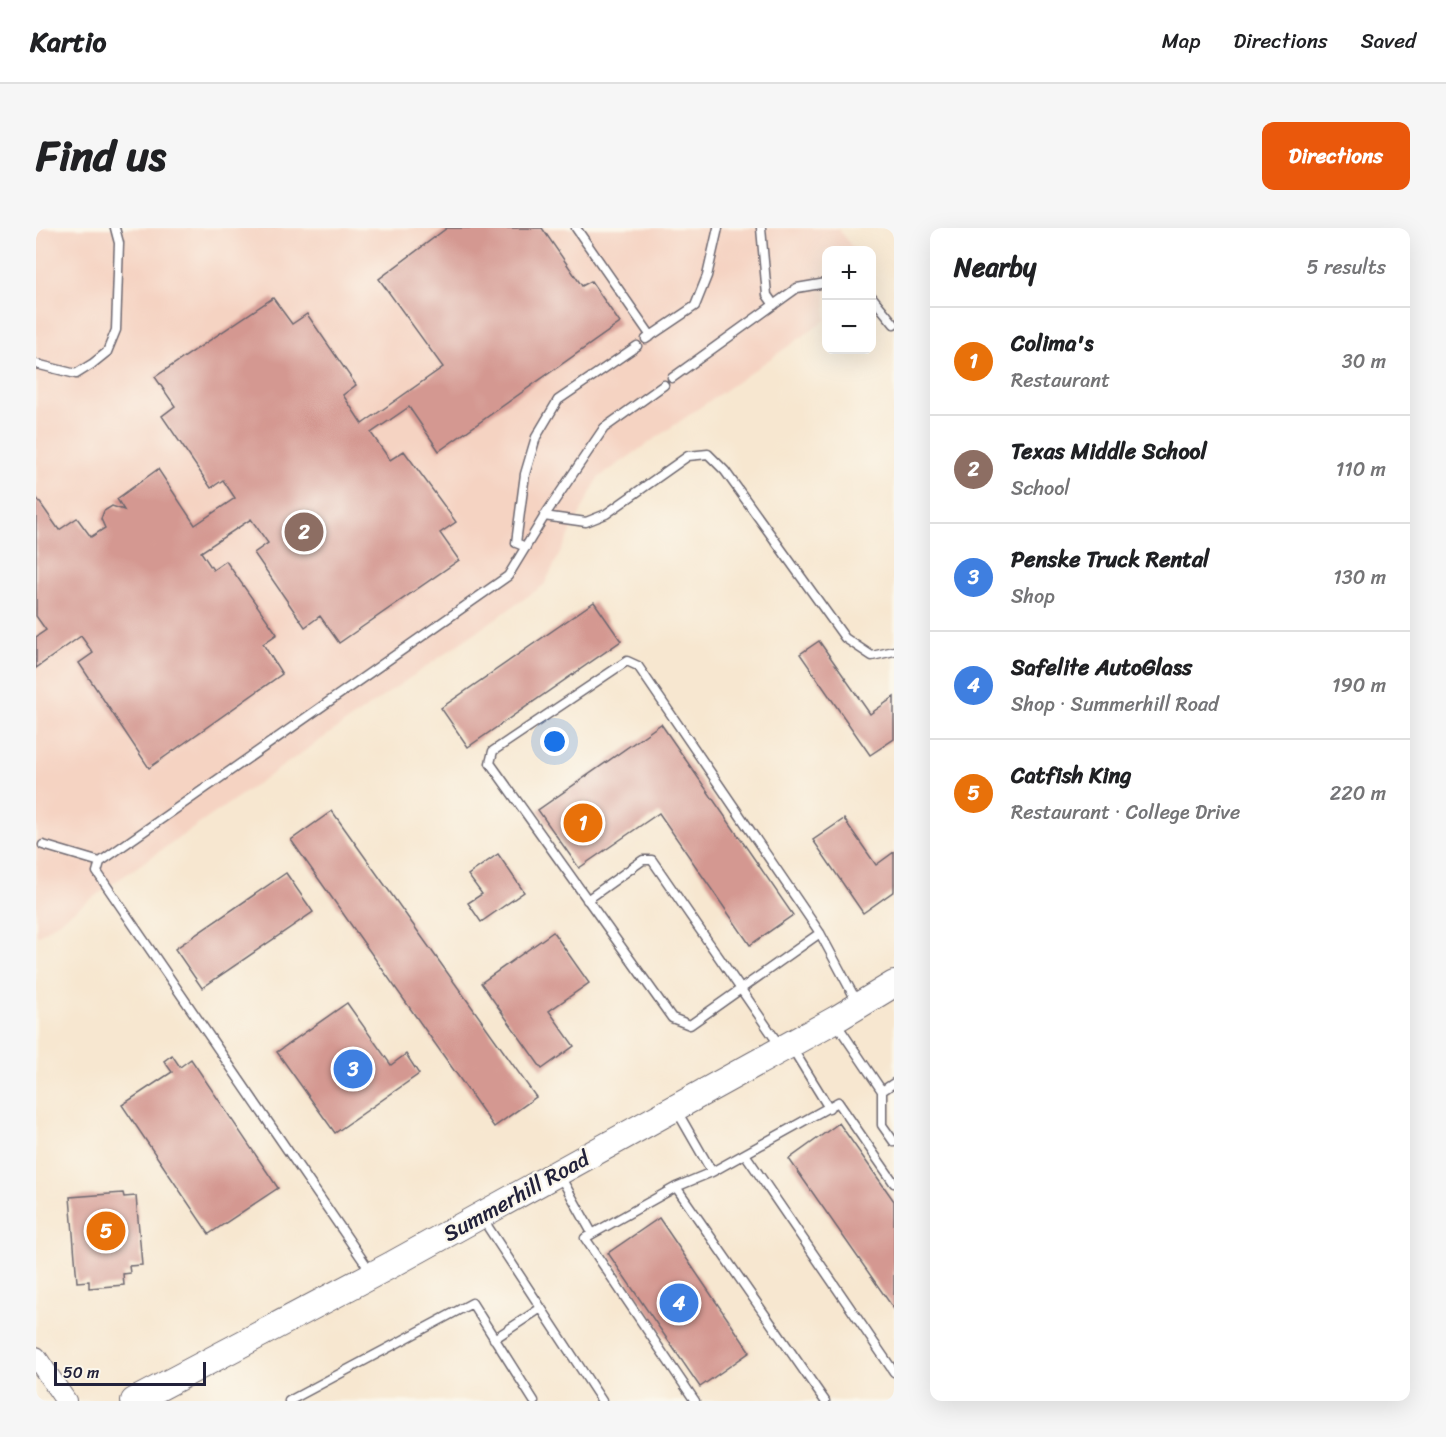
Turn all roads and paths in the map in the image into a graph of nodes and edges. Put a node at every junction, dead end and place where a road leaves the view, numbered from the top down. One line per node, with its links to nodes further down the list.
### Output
1 (115, 228): 10 (lane)
2 (576, 228): 3 (lane)
3 (718, 228)
4 (761, 228): 7 (lane)
5 (822, 284): 7 (lane)
6 (876, 300): 8 (lane)
7 (774, 305): 11 (lane)
8 (894, 324)
9 (637, 346): 14 (lane)
10 (36, 364)
11 (672, 378)
12 (664, 385): 13 (lane)
13 (544, 516): 14 (lane); 15 (lane)
14 (526, 547): 17 (lane)
15 (894, 651)
16 (43, 845): 17 (lane)
17 (100, 862): 37 (lane)
18 (587, 900): 19 (lane); 21 (lane); 21 (lane)
19 (820, 933): 21 (lane); 22 (lane)
20 (894, 984): 22 (main road, Summerhill Road)
21 (740, 990): 24 (lane)
22 (859, 1005): 23 (main road, Summerhill Road)
23 (834, 1020): 24 (main road, Summerhill Road); 26 (lane)
24 (786, 1047): 27 (lane); 28 (main road, Summerhill Road)
25 (894, 1083): 26 (lane)
26 (882, 1091): 29 (lane)
27 (829, 1107): 30 (lane); 33 (lane)
28 (675, 1108): 31 (lane); 32 (main road, Summerhill Road)
29 (894, 1142)
30 (745, 1154): 31 (lane); 41 (lane)
31 (712, 1172): 34 (lane)
32 (558, 1173): 35 (main road, Summerhill Road); 36 (lane)
33 (894, 1183)
34 (676, 1187): 36 (lane); 48 (lane)
35 (481, 1216): 37 (main road, Summerhill Road); 38 (lane)
36 (592, 1233): 47 (lane)
37 (373, 1275): 43 (main road, Summerhill Road)
38 (541, 1308): 39 (lane); 46 (lane)
39 (494, 1339): 44 (lane); 45 (lane)
40 (36, 1357): 42 (street)
41 (894, 1372)
42 (66, 1401)
43 (134, 1401)
44 (289, 1401)
45 (534, 1401)
46 (602, 1401)
47 (695, 1401)
48 (825, 1401)

